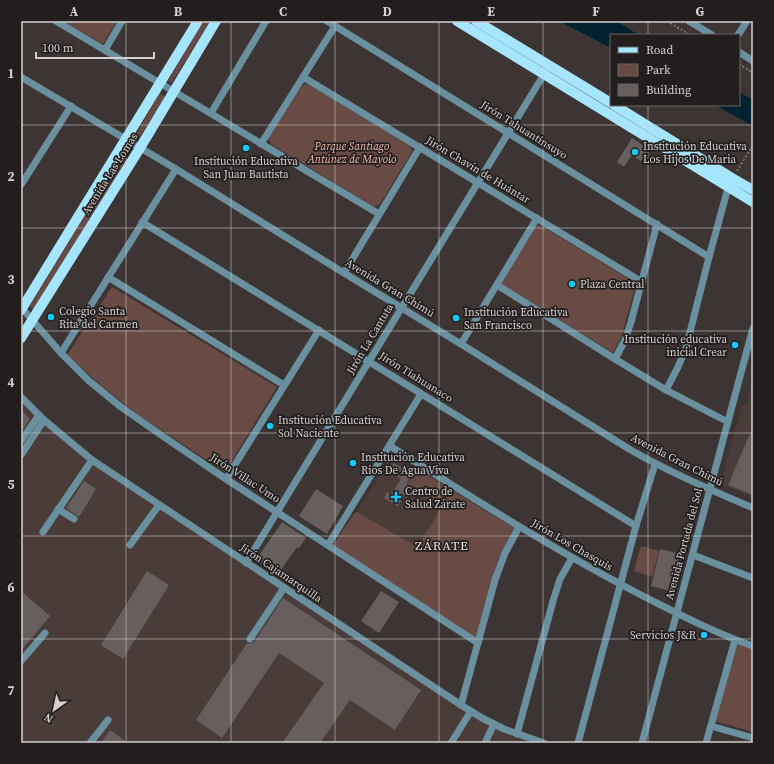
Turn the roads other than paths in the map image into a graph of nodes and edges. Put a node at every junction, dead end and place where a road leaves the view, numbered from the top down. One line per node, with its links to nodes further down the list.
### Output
1 (56, 21): 14 (street)
2 (122, 21): 14 (street)
3 (198, 21): 21 (main road, Avenida Las Lomas)
4 (216, 21): 22 (main road, Avenida Las Lomas)
5 (266, 21): 26 (street)
6 (327, 21): 11 (street, Jirón Tahuantinsuyo)
7 (457, 21): 18 (main road)
8 (476, 21): 17 (main road)
9 (689, 21): 12 (street)
10 (747, 21): 13 (street)
11 (335, 26): 19 (street); 27 (street, Jirón Tahuantinsuyo)
12 (710, 34)
13 (739, 34)
14 (105, 50): 21 (street)
15 (740, 53): 16 (street)
16 (753, 61)
17 (550, 65): 18 (street, Jirón La Cantuta); 23 (main road)
18 (544, 75): 27 (street, Jirón La Cantuta); 35 (main road)
19 (304, 76): 29 (street); 30 (street, Jirón Chavín de Huántar)
20 (21, 77): 24 (street, Avenida Gran Chimú)
21 (160, 83): 22 (street); 28 (main road, Avenida Las Lomas)
22 (174, 91): 26 (street); 31 (main road, Avenida Las Lomas)
23 (610, 102)
24 (71, 106): 28 (street, Avenida Gran Chimú); 34 (street)
25 (616, 106): 36 (main road)
26 (211, 113): 29 (street)
27 (508, 133): 33 (street, Jirón La Cantuta); 41 (street, Jirón Tahuantinsuyo)
28 (126, 140): 31 (street, Avenida Gran Chimú); 48 (main road, Avenida Las Lomas)
29 (261, 144): 38 (street)
30 (420, 147): 33 (street, Jirón Chavín de Huántar); 38 (street)
31 (140, 148): 32 (street, Avenida Gran Chimú); 49 (main road, Avenida Las Lomas)
32 (176, 169): 40 (street); 43 (street, Avenida Gran Chimú)
33 (478, 182): 39 (street, Jirón Chavín de Huántar); 47 (street, Jirón La Cantuta)
34 (21, 185)
35 (728, 188): 37 (main road); 42 (street)
36 (753, 190)
37 (753, 202)
38 (379, 214): 43 (street)
39 (537, 218): 45 (street, Jirón Chavín de Huántar); 46 (street)
40 (142, 222): 44 (street); 51 (street, Jirón Tiahuanaco)
41 (656, 224): 42 (street, Jirón Tahuantinsuyo); 45 (street)
42 (709, 257): 58 (street)
43 (344, 273): 47 (street, Avenida Gran Chimú)
44 (108, 277): 54 (street); 57 (street)
45 (642, 282): 55 (street)
46 (496, 285): 53 (street); 55 (street)
47 (401, 308): 53 (street, Avenida Gran Chimú); 56 (street, Jirón La Cantuta)
48 (21, 309): 49 (street, Jirón Villac Umo)
49 (32, 320): 52 (main road, Avenida Las Lomas); 54 (street, Jirón Villac Umo)
50 (753, 328): 62 (street, Avenida Portada del Sol)
51 (319, 330): 56 (street, Jirón Tiahuanaco); 57 (street)
52 (21, 338)
53 (461, 344): 67 (street, Avenida Gran Chimú)
54 (61, 353): 68 (street, Jirón Villac Umo)
55 (615, 359): 58 (street)
56 (369, 361): 59 (street, Jirón Tiahuanaco); 73 (street, Jirón La Cantuta)
57 (284, 385): 68 (street)
58 (666, 390): 62 (street)
59 (421, 394): 64 (street); 75 (street, Jirón Tiahuanaco)
60 (21, 397): 61 (street, Jirón Cajamarquilla)
61 (41, 417): 63 (street); 65 (street); 66 (street, Jirón Cajamarquilla)
62 (728, 422): 69 (street, Avenida Portada del Sol)
63 (21, 441)
64 (390, 446): 76 (street, Jirón Los Chasquis); 79 (street)
65 (21, 455)
66 (92, 460): 70 (street, Jirón Cajamarquilla); 72 (street)
67 (655, 464): 69 (street, Avenida Gran Chimú); 75 (street)
68 (226, 479): 73 (street, Jirón Villac Umo)
69 (710, 490): 71 (street, Avenida Gran Chimú); 80 (street, Avenida Portada del Sol)
70 (159, 505): 78 (street); 82 (street, Jirón Cajamarquilla)
71 (753, 508)
72 (58, 509): 74 (street); 77 (street)
73 (277, 512): 79 (street, Jirón Villac Umo); 82 (street, Jirón La Cantuta)
74 (74, 520)
75 (636, 526): 84 (street)
76 (519, 527): 81 (street, Jirón Los Chasquis); 90 (street)
77 (44, 532)
78 (130, 545)
79 (328, 545): 90 (street, Jirón Villac Umo)
80 (692, 554): 83 (street); 86 (street, Avenida Portada del Sol)
81 (572, 558): 84 (street, Jirón Los Chasquis); 98 (street)
82 (246, 562): 85 (street, Jirón Cajamarquilla)
83 (753, 578)
84 (621, 584): 86 (street, Jirón Los Chasquis); 104 (street)
85 (284, 588): 88 (street); 93 (street, Jirón Cajamarquilla)
86 (676, 613): 89 (street, Jirón Los Chasquis); 105 (street, Avenida Portada del Sol)
87 (44, 633): 92 (street)
88 (250, 638)
89 (735, 640): 91 (street, Jirón Los Chasquis); 97 (street)
90 (478, 643): 93 (street)
91 (753, 646)
92 (21, 662)
93 (461, 705): 94 (street, Jirón Cajamarquilla)
94 (471, 711): 96 (street, Jirón Cajamarquilla); 101 (street)
95 (108, 720): 100 (street)
96 (494, 724): 98 (street, Jirón Cajamarquilla); 102 (street)
97 (711, 726): 99 (street); 106 (street)
98 (517, 734): 103 (street, Jirón Cajamarquilla)
99 (753, 738)
100 (90, 743)
101 (451, 743)
102 (485, 743)
103 (544, 743)
104 (578, 743)
105 (642, 743)
106 (706, 743)

